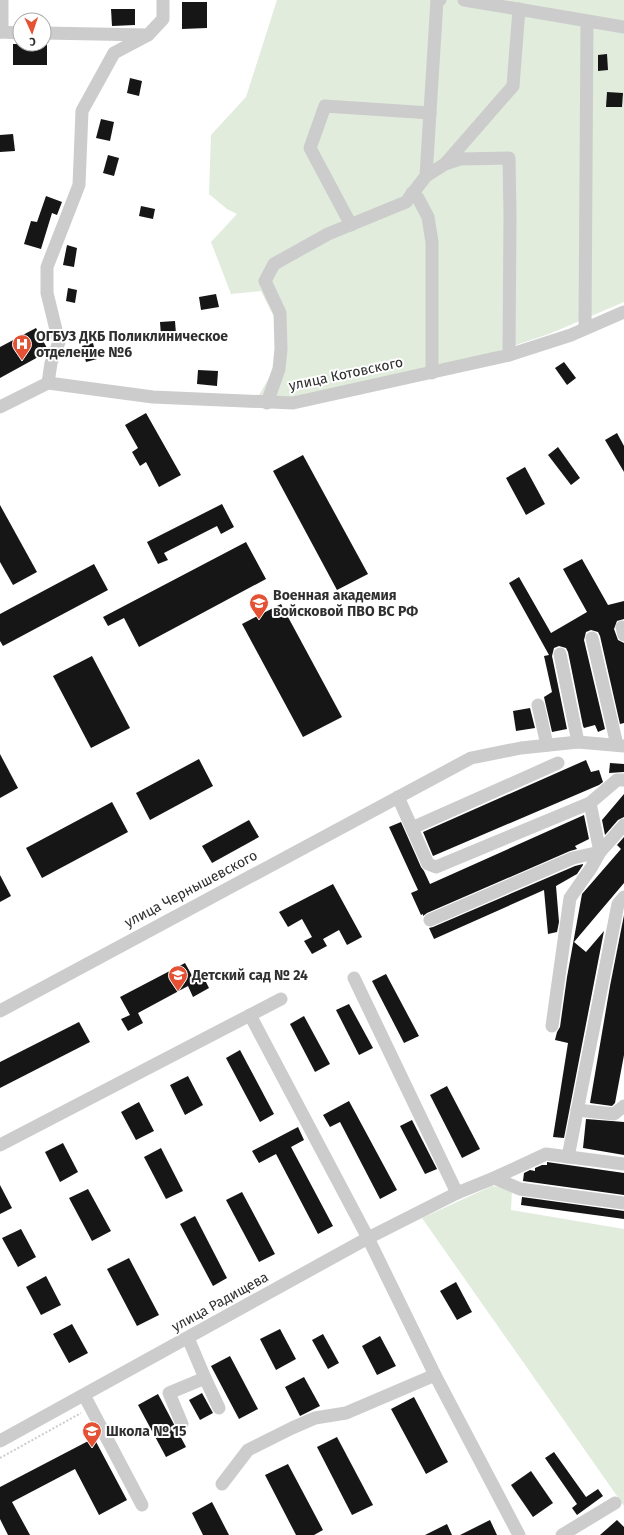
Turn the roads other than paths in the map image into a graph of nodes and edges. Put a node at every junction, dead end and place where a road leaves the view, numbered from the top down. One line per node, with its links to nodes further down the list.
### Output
1 (2, 0): 8 (street)
2 (163, 0): 11 (street)
3 (440, 0): 12 (street)
4 (464, 0): 5 (street)
5 (519, 9): 6 (street); 13 (street)
6 (587, 21): 7 (street); 18 (street)
7 (624, 27)
8 (1, 32): 9 (street)
9 (12, 32)
10 (52, 33): 11 (street)
11 (148, 36): 21 (street)
12 (430, 113): 14 (street); 16 (street)
13 (445, 164): 14 (street); 19 (street)
14 (426, 176): 15 (street)
15 (412, 194): 16 (street); 20 (street)
16 (350, 225): 22 (street)
17 (624, 312): 18 (street, улица Котовского)
18 (585, 328): 19 (street, улица Котовского)
19 (509, 355): 20 (street, улица Котовского)
20 (432, 373): 22 (street, улица Котовского)
21 (48, 383): 22 (street, улица Котовского); 23 (street)
22 (267, 403)
23 (0, 407)
24 (592, 638): 29 (street)
25 (560, 654): 27 (street)
26 (538, 706): 28 (street)
27 (578, 742): 28 (street, улица Чернышевского); 29 (street, улица Чернышевского)
28 (548, 745): 32 (street, улица Чернышевского)
29 (620, 746)
30 (558, 763): 35 (street)
31 (624, 780): 33 (street)
32 (398, 797): 35 (street); 41 (street, улица Чернышевского)
33 (590, 804): 35 (street); 36 (street)
34 (624, 825): 36 (street)
35 (412, 828)
36 (600, 852): 38 (street); 43 (street)
37 (624, 897): 45 (street)
38 (430, 920)
39 (354, 978): 50 (street)
40 (281, 999): 42 (street)
41 (0, 1010)
42 (250, 1015): 46 (street); 52 (street)
43 (552, 1026)
44 (624, 1106): 45 (street)
45 (577, 1110): 47 (street)
46 (0, 1145)
47 (568, 1157): 48 (street, улица Радищева); 49 (street, улица Радищева)
48 (624, 1164)
49 (494, 1178): 50 (street, улица Радищева); 51 (street)
50 (457, 1193): 52 (street, улица Радищева)
51 (624, 1202)
52 (368, 1238): 53 (street, улица Радищева); 54 (street)
53 (188, 1338): 55 (street); 56 (street, улица Радищева)
54 (435, 1375): 60 (street); 63 (street)
55 (205, 1378): 57 (street); 58 (street)
56 (84, 1395): 59 (street, улица Радищева); 62 (street)
57 (219, 1408)
58 (182, 1424)
59 (0, 1441)
60 (222, 1484)
61 (615, 1503): 64 (street)
62 (142, 1505)
63 (519, 1535)
64 (562, 1535)

